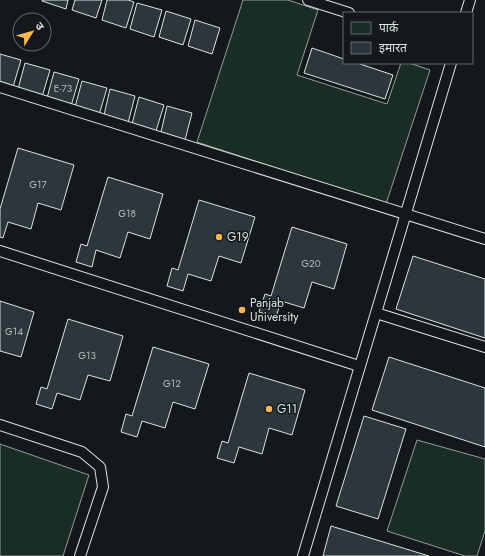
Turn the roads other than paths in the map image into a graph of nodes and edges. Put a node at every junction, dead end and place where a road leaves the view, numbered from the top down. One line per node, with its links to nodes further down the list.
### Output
1 (308, 0): 3 (lane)
2 (470, 0): 4 (lane)
3 (346, 12)
4 (466, 12)
5 (451, 64): 7 (lane)
6 (0, 87): 7 (lane)
7 (405, 214): 8 (lane); 10 (lane)
8 (485, 239)
9 (0, 251): 12 (lane)
10 (376, 313): 11 (lane); 12 (lane)
11 (485, 347)
12 (359, 366): 15 (lane)
13 (0, 425): 14 (lane)
14 (80, 556)
15 (303, 556)

